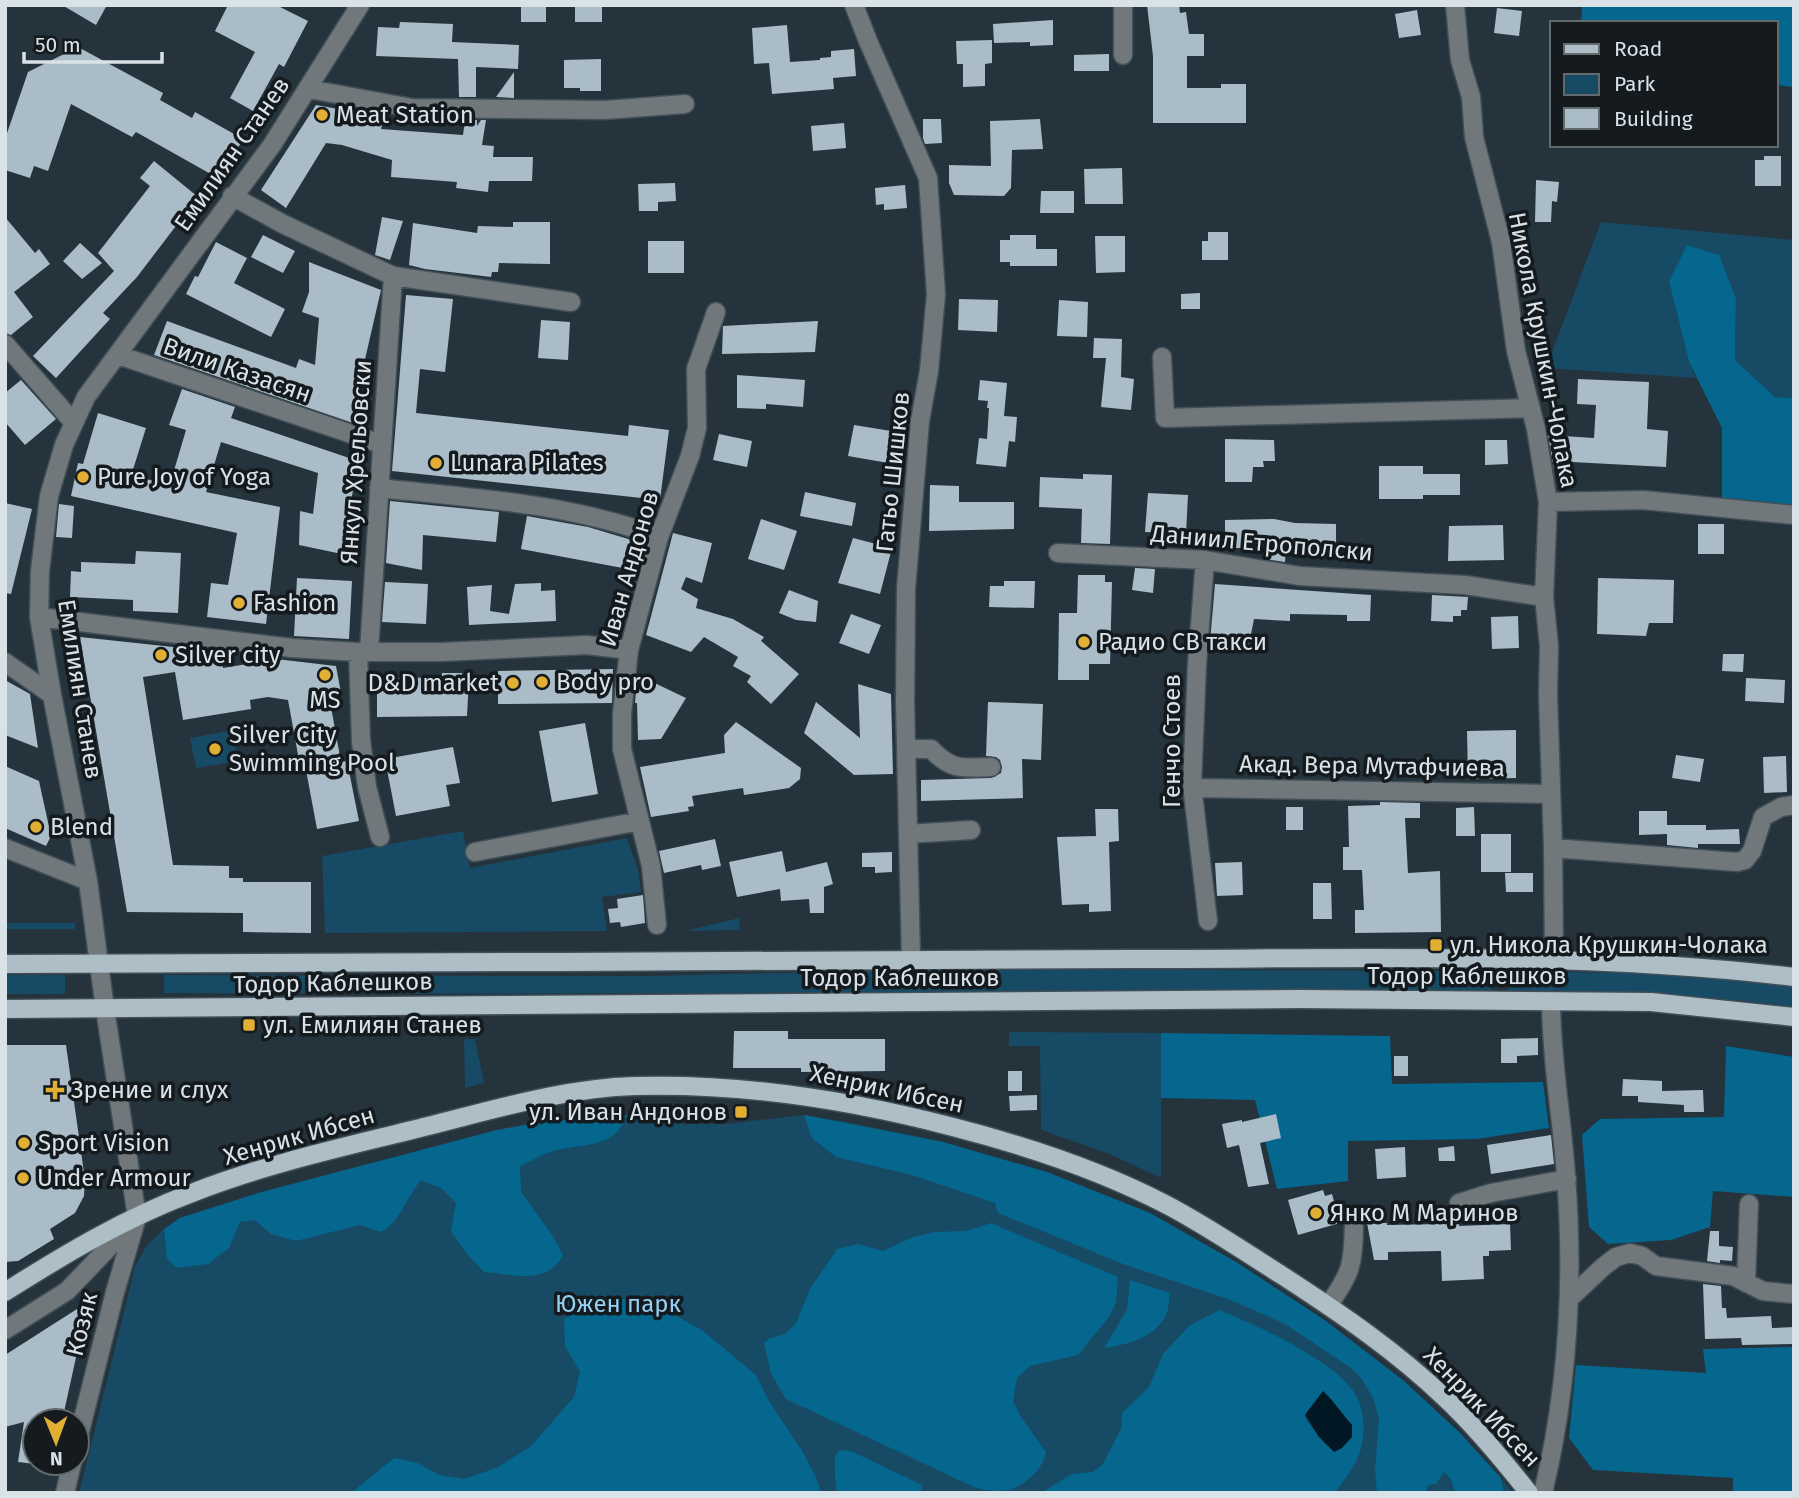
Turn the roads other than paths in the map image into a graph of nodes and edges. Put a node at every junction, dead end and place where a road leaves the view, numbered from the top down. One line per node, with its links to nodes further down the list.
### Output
1 (360, 5): 6 (street, Емилиян Станев)
2 (854, 5): 30 (street, Гатьо Шишков)
3 (1123, 5): 5 (street)
4 (1455, 5): 15 (street, Никола Крушкин-Чолака)
5 (1123, 55)
6 (309, 89): 7 (street); 8 (street, Емилиян Станев)
7 (685, 104)
8 (232, 196): 9 (street); 13 (street, Емилиян Станев)
9 (393, 276): 10 (street); 17 (street, Янкул Хрельовски)
10 (571, 302)
11 (716, 312): 21 (street, Иван Андонов)
12 (5, 344): 16 (street)
13 (118, 355): 16 (street, Емилиян Станев); 17 (street, Вили Казасян)
14 (1162, 357): 15 (street)
15 (1531, 408): 19 (street, Никола Крушкин-Чолака)
16 (74, 423): 25 (street, Емилиян Станев)
17 (381, 444): 18 (street, Янкул Хрельовски)
18 (379, 488): 21 (street); 27 (street, Янкул Хрельовски)
19 (1548, 502): 20 (street); 24 (street, Никола Крушкин-Чолака)
20 (1794, 515)
21 (659, 537): 26 (street, Иван Андонов)
22 (1058, 553): 23 (street, Даниил Етрополски)
23 (1205, 561): 24 (street, Даниил Етрополски); 32 (street, Генчо Стоев)
24 (1545, 597): 33 (street, Никола Крушкин-Чолака)
25 (39, 617): 27 (street); 29 (street, Емилиян Станев)
26 (629, 650): 27 (street); 35 (street, Иван Андонов)
27 (363, 651): 38 (street, Янкул Хрельовски)
28 (5, 662): 29 (street)
29 (52, 695): 42 (street, Емилиян Станев)
30 (906, 749): 31 (street); 37 (street, Гатьо Шишков)
31 (991, 767)
32 (1192, 785): 33 (street, Акад. Вера Мутафчиева); 43 (street, Генчо Стоев)
33 (1551, 794): 40 (street, Никола Крушкин-Чолака)
34 (1794, 805): 40 (street)
35 (640, 821): 41 (street); 44 (street, Иван Андонов)
36 (971, 830): 37 (street)
37 (908, 834): 45 (street, Гатьо Шишков)
38 (380, 837)
39 (5, 848): 42 (street)
40 (1553, 848): 46 (street, Никола Крушкин-Чолака)
41 (475, 852)
42 (88, 881): 48 (street, Емилиян Станев)
43 (1208, 921)
44 (657, 925)
45 (911, 959): 46 (main road, Тодор Каблешков); 48 (main road, Тодор Каблешков)
46 (1554, 960): 49 (main road, Тодор Каблешков)
47 (5, 964): 48 (main road, Тодор Каблешков)
48 (100, 964): 52 (street, Емилиян Станев)
49 (1794, 977)
50 (1551, 1001): 52 (main road, Тодор Каблешков); 53 (main road, Тодор Каблешков); 54 (street)
51 (5, 1009): 52 (main road, Тодор Каблешков)
52 (105, 1009): 57 (street, Емилиян Станев)
53 (1794, 1017)
54 (1567, 1179): 55 (street); 62 (street)
55 (1459, 1203)
56 (1749, 1204): 59 (street)
57 (137, 1217): 60 (main road, Хенрик Ибсен); 63 (main road, Хенрик Ибсен); 64 (street, Хенрик Ибсен); 65 (street, Козяк)
58 (1354, 1224): 63 (street)
59 (1746, 1283): 61 (street); 62 (street)
60 (5, 1292)
61 (1794, 1294)
62 (1570, 1298): 67 (street)
63 (1328, 1306): 66 (main road, Хенрик Ибсен)
64 (5, 1330)
65 (86, 1407)
66 (1529, 1493)
67 (1543, 1493)

